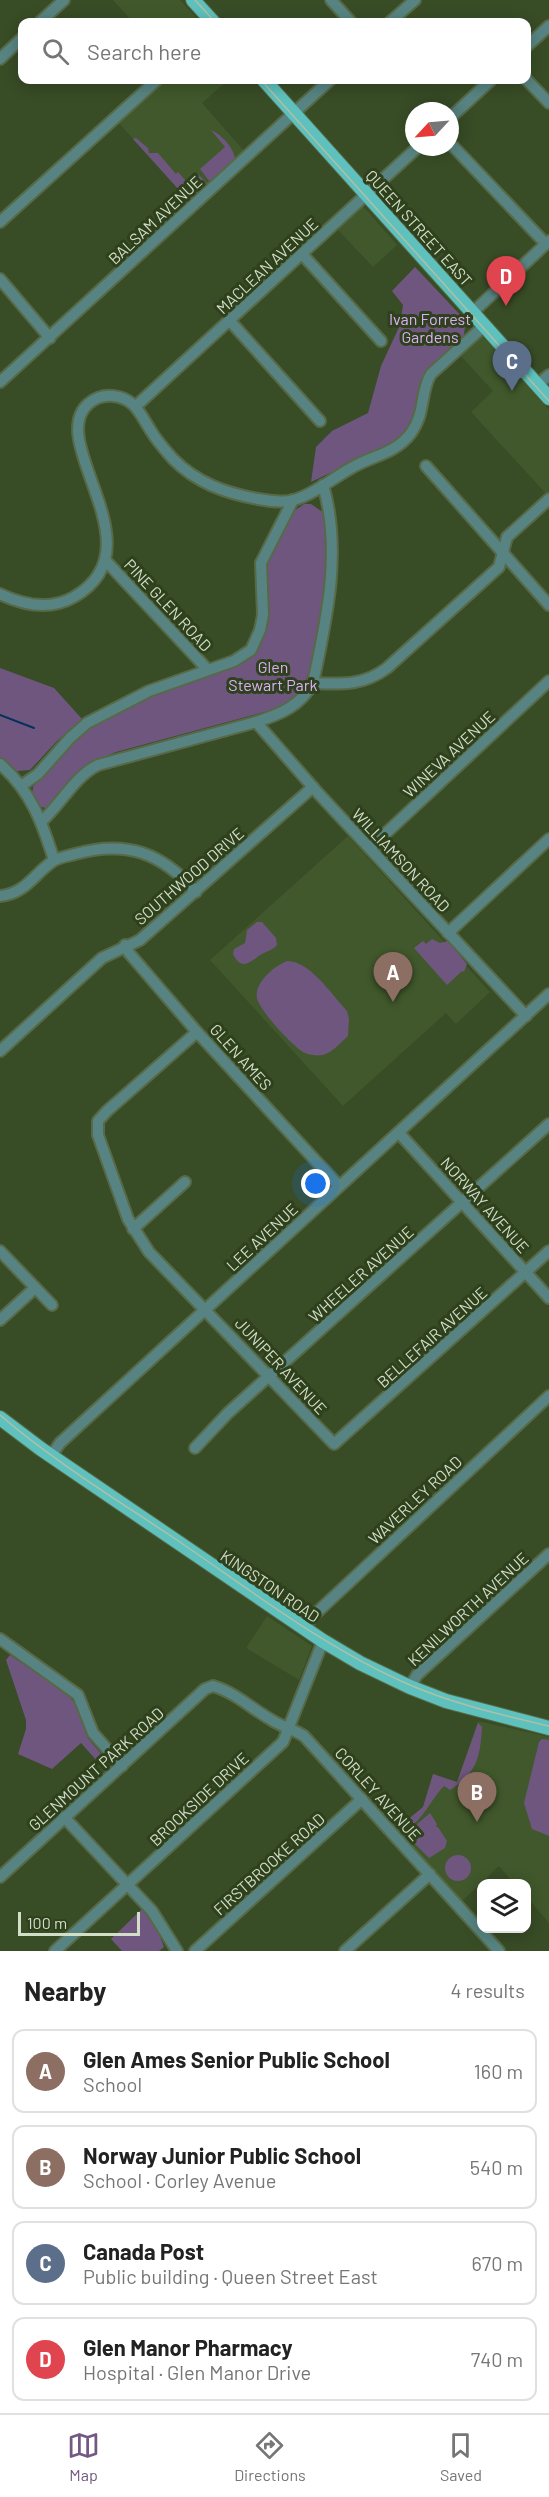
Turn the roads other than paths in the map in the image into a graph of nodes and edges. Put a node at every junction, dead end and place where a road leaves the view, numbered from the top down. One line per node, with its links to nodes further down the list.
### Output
1 (64, 0): 5 (street)
2 (192, 0): 6 (main road)
3 (331, 0): 7 (street)
4 (415, 0): 8 (street)
5 (44, 18)
6 (209, 18)
7 (347, 18)
8 (395, 18)
9 (549, 26): 11 (street)
10 (18, 42): 12 (street)
11 (531, 42)
12 (0, 59)
13 (153, 84): 24 (street)
14 (268, 84): 20 (main road, QUEEN STREET EAST)
15 (326, 84): 20 (street, BALSAM AVENUE)
16 (487, 84): 19 (street)
17 (531, 84): 18 (street)
18 (549, 103)
19 (459, 110)
20 (294, 113): 23 (main road, QUEEN STREET EAST); 31 (street, BALSAM AVENUE)
21 (459, 152): 25 (street)
22 (408, 156): 23 (street, MACLEAN AVENUE)
23 (366, 194): 26 (street, MACLEAN AVENUE); 28 (main road, QUEEN STREET EAST)
24 (0, 222)
25 (548, 243): 28 (street)
26 (302, 254): 29 (street, MACLEAN AVENUE); 32 (street)
27 (0, 279): 31 (street)
28 (472, 313): 30 (main road, QUEEN STREET EAST)
29 (230, 321): 37 (street, MACLEAN AVENUE); 38 (street)
30 (484, 326): 35 (main road, QUEEN STREET EAST); 40 (street)
31 (50, 338): 34 (street, BALSAM AVENUE)
32 (381, 341)
33 (549, 375): 35 (street)
34 (0, 382)
35 (537, 385): 36 (main road, QUEEN STREET EAST)
36 (549, 398)
37 (136, 406): 42 (street); 44 (street)
38 (320, 422)
39 (426, 466): 43 (street)
40 (323, 485): 42 (street); 49 (street)
41 (549, 499): 43 (street)
42 (294, 500): 47 (street)
43 (502, 551): 46 (street); 49 (street)
44 (105, 561): 45 (street); 47 (street, PINE GLEN ROAD)
45 (0, 594)
46 (549, 605)
47 (208, 670): 52 (street)
48 (549, 681): 56 (street, WINEVA AVENUE)
49 (313, 683): 50 (street)
50 (256, 722): 53 (street, WILLIAMSON ROAD); 54 (street)
51 (0, 764): 52 (street)
52 (21, 786): 54 (street)
53 (313, 787): 56 (street, WILLIAMSON ROAD); 58 (street, SOUTHWOOD DRIVE)
54 (42, 821): 57 (street)
55 (549, 839): 60 (street)
56 (370, 848): 60 (street, WILLIAMSON ROAD)
57 (54, 860): 58 (street); 59 (street)
58 (196, 892): 61 (street, SOUTHWOOD DRIVE)
59 (0, 896)
60 (448, 933): 63 (street, WILLIAMSON ROAD)
61 (125, 945): 64 (street, GLEN AMES); 65 (street, SOUTHWOOD DRIVE)
62 (549, 994): 63 (street, LEE AVENUE)
63 (526, 1016): 67 (street, LEE AVENUE)
64 (197, 1032): 69 (street, GLEN AMES); 71 (street, JUNIPER AVENUE)
65 (0, 1051)
66 (549, 1124): 70 (street, WHEELER AVENUE)
67 (399, 1133): 69 (street, LEE AVENUE); 70 (street, NORWAY AVENUE)
68 (185, 1182): 71 (street)
69 (339, 1186): 78 (street, LEE AVENUE)
70 (463, 1203): 74 (street, NORWAY AVENUE); 80 (street, WHEELER AVENUE)
71 (133, 1229): 78 (street, JUNIPER AVENUE)
72 (0, 1251): 75 (street)
73 (549, 1251): 74 (street, BELLEFAIR AVENUE)
74 (526, 1272): 76 (street, NORWAY AVENUE); 83 (street, BELLEFAIR AVENUE)
75 (35, 1288): 77 (street); 79 (street)
76 (549, 1298)
77 (52, 1305)
78 (206, 1309): 80 (street, JUNIPER AVENUE); 85 (street, LEE AVENUE)
79 (0, 1320)
80 (269, 1376): 83 (street, JUNIPER AVENUE); 84 (street, WHEELER AVENUE)
81 (549, 1396): 87 (street, WAVERLEY ROAD)
82 (0, 1418): 85 (main road, KINGSTON ROAD)
83 (334, 1444)
84 (195, 1448)
85 (51, 1456): 87 (main road, KINGSTON ROAD)
86 (549, 1554): 91 (street, KENILWORTH AVENUE)
87 (304, 1628): 89 (main road, KINGSTON ROAD)
88 (0, 1639): 94 (street)
89 (323, 1641): 91 (main road, KINGSTON ROAD); 92 (street, BROOKSIDE DRIVE)
90 (213, 1686): 92 (street, CORLEY AVENUE); 94 (street, GLENMOUNT PARK ROAD)
91 (410, 1687): 93 (main road, KINGSTON ROAD)
92 (290, 1727): 95 (street, CORLEY AVENUE); 99 (street, BROOKSIDE DRIVE)
93 (549, 1728)
94 (122, 1766): 96 (street, GLENMOUNT PARK ROAD)
95 (362, 1799): 97 (street, CORLEY AVENUE); 103 (street, FIRSTBROOKE ROAD)
96 (64, 1817): 98 (street, GLENMOUNT PARK ROAD); 99 (street)
97 (430, 1874): 100 (street); 104 (street, CORLEY AVENUE)
98 (0, 1877)
99 (128, 1884): 101 (street, BROOKSIDE DRIVE); 102 (street)
100 (349, 1950)
101 (56, 1951)
102 (177, 1951)
103 (195, 1951)
104 (499, 1951)

